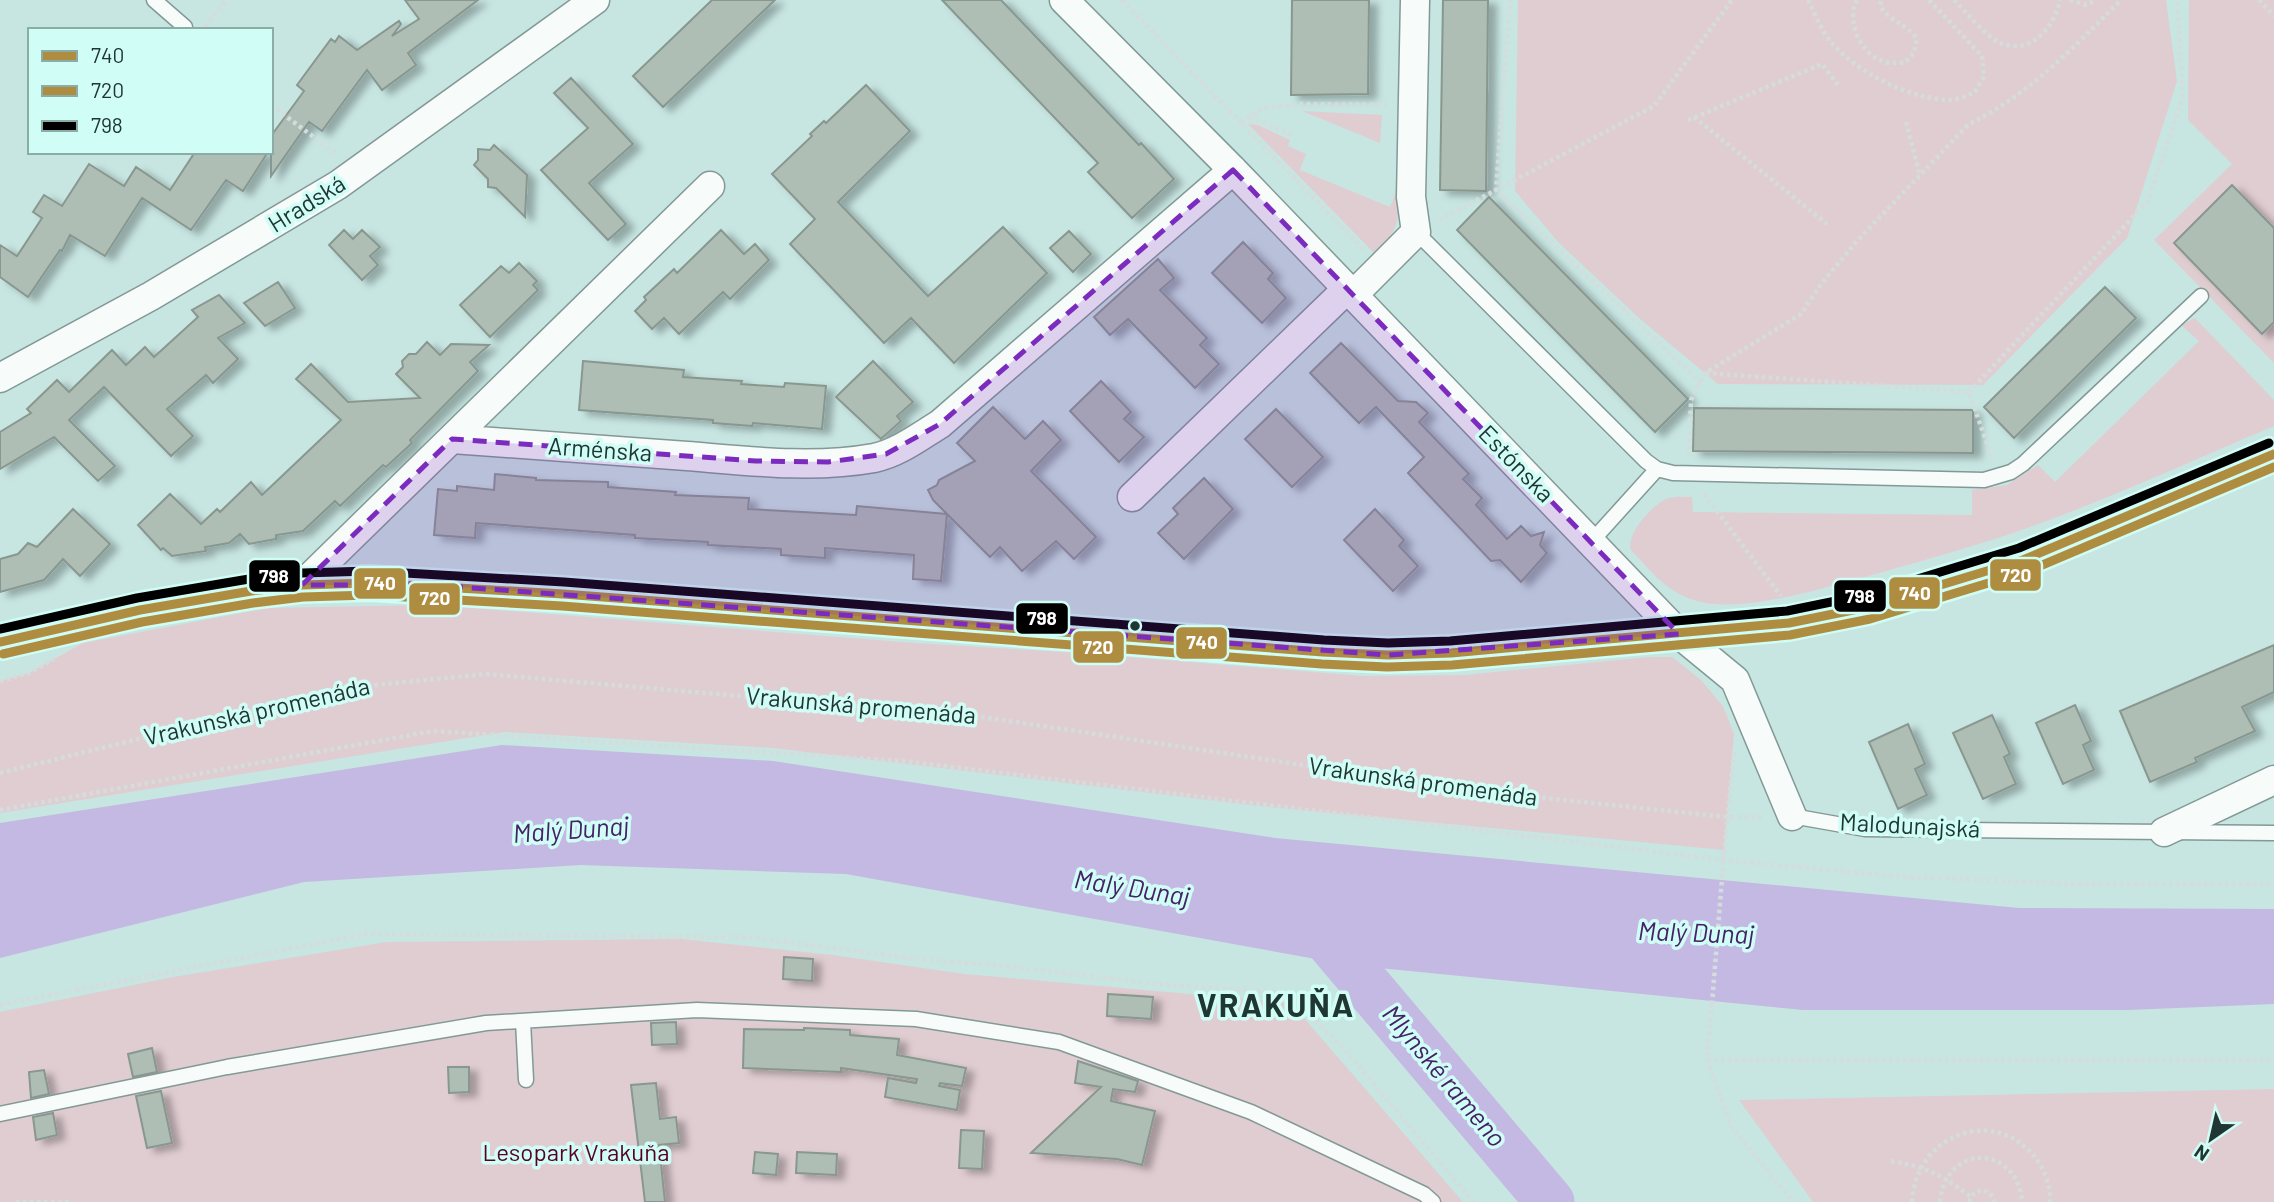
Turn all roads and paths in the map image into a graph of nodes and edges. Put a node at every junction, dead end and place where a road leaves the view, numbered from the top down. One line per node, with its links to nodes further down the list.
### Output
1 (154, 0): 21 (lane)
2 (227, 0): 22 (path)
3 (595, 0): 43 (street, Hradská)
4 (1064, 0): 33 (street, Estónska)
5 (1122, 0): 29 (path)
6 (1415, 0): 24 (street)
7 (1510, 0): 36 (path)
8 (1732, 0): 36 (path)
9 (1808, 0): 12 (path)
10 (1857, 0): 11 (path)
11 (1882, 0)
12 (1929, 0)
13 (1954, 0): 14 (path)
14 (2060, 0)
15 (2070, 0): 16 (path)
16 (2095, 0)
17 (2121, 0): 34 (path)
18 (2177, 0): 45 (path)
19 (2259, 0): 20 (path)
20 (2274, 16)
21 (185, 27)
22 (204, 28)
23 (1838, 85): 27 (path)
24 (1413, 105): 26 (path); 38 (street)
25 (273, 106): 32 (path)
26 (1250, 117): 29 (path); 31 (path)
27 (1695, 117): 28 (path); 37 (path)
28 (1688, 120)
29 (1241, 122): 39 (path)
30 (1906, 122): 34 (path)
31 (1292, 135)
32 (339, 156)
33 (1233, 170): 40 (street, Estónska); 46 (street, Arménska)
34 (1920, 177): 42 (path)
35 (710, 186): 46 (street)
36 (1496, 190): 38 (path); 44 (path)
37 (1827, 223)
38 (1416, 232): 39 (street); 48 (lane)
39 (1380, 268): 40 (street)
40 (1350, 292): 51 (street); 52 (street, Estónska)
41 (2201, 296): 50 (lane)
42 (1705, 373): 44 (path); 45 (path)
43 (0, 378)
44 (1701, 383): 49 (path)
45 (1969, 392): 50 (path)
46 (453, 439): 53 (street)
47 (2274, 454): 55 (street)
48 (1657, 469): 49 (lane); 52 (lane)
49 (1689, 474): 50 (lane); 54 (path)
50 (1998, 477)
51 (1132, 497)
52 (1591, 542): 55 (street, Estónska)
53 (302, 585): 55 (street); 56 (street)
54 (1786, 602)
55 (1679, 634): 60 (street)
56 (0, 642)
57 (0, 773): 61 (path, Vrakunská promenáda)
58 (2274, 780): 62 (street, Malodunajská)
59 (0, 810): 64 (path)
60 (1792, 816): 61 (path, Vrakunská promenáda); 62 (lane, Malodunajská)
61 (1727, 817): 67 (path, bridge)
62 (2164, 832): 63 (lane, Malodunajská)
63 (2274, 833)
64 (2274, 884)
65 (0, 1005): 78 (path)
66 (523, 1021): 69 (lane); 70 (lane); 77 (lane)
67 (1707, 1060): 68 (path); 79 (path)
68 (2274, 1060)
69 (526, 1080)
70 (0, 1114)
71 (1891, 1161): 72 (path)
72 (1921, 1166): 73 (path); 80 (path); 84 (path)
73 (1945, 1178): 74 (path); 81 (path); 83 (path)
74 (1970, 1199): 82 (path)
75 (16, 1202): 76 (path)
76 (72, 1202)
77 (1433, 1202)
78 (1474, 1202)
79 (1793, 1202)
80 (1912, 1202)
81 (1940, 1202)
82 (1995, 1202)
83 (2022, 1202)
84 (2050, 1202)

